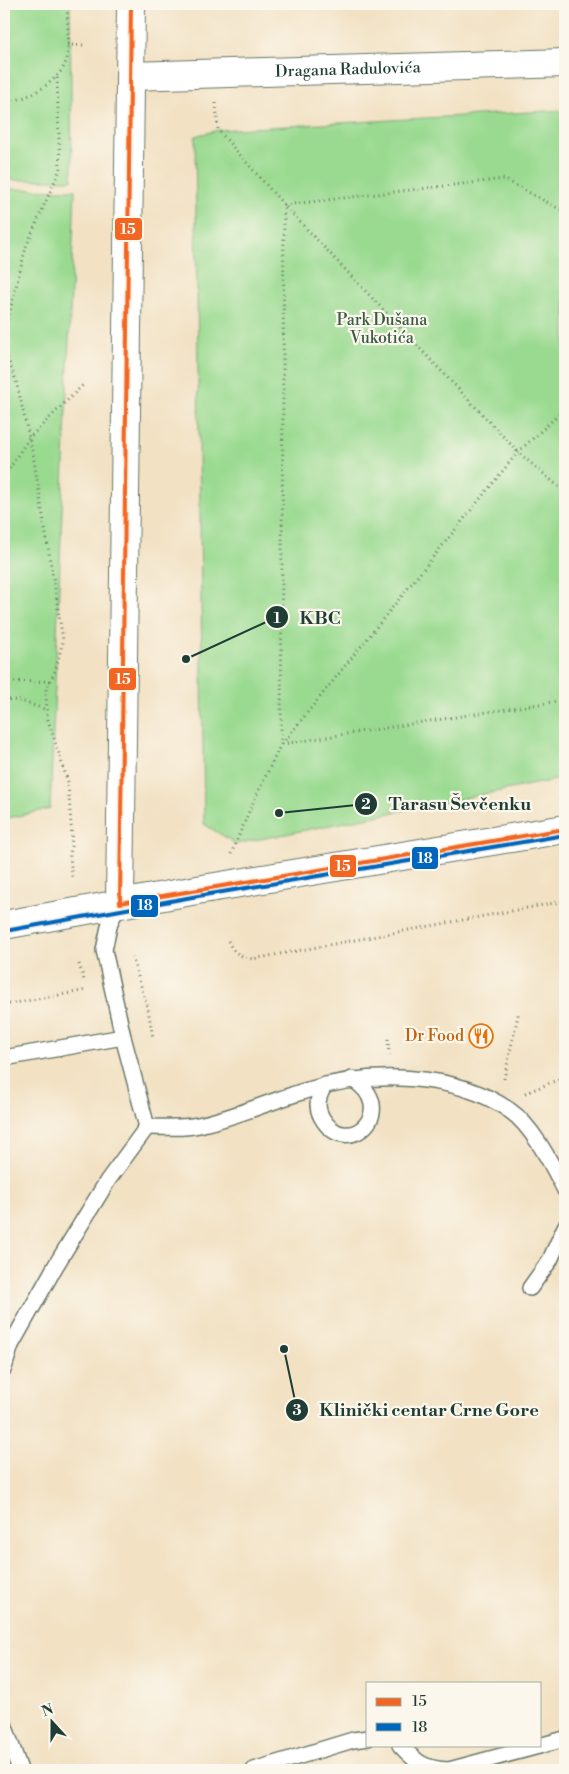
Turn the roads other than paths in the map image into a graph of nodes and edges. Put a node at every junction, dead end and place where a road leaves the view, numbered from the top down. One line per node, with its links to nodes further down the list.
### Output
1 (131, 4): 3 (street)
2 (565, 63): 3 (street, Dragana Radulovića)
3 (130, 76): 5 (street)
4 (565, 829): 5 (street)
5 (120, 903): 6 (street); 7 (lane)
6 (4, 925)
7 (123, 1037): 8 (lane); 11 (lane)
8 (4, 1058)
9 (352, 1079): 10 (lane); 10 (lane); 12 (lane)
10 (325, 1085): 11 (lane)
11 (147, 1127): 15 (lane)
12 (565, 1190)
13 (565, 1227): 14 (lane)
14 (530, 1288)
15 (4, 1368)
16 (4, 1724): 23 (lane)
17 (366, 1738): 24 (lane)
18 (565, 1739): 19 (lane)
19 (542, 1745)
20 (401, 1746): 22 (lane)
21 (539, 1746): 22 (lane)
22 (421, 1768)
23 (20, 1770)
24 (254, 1770)

